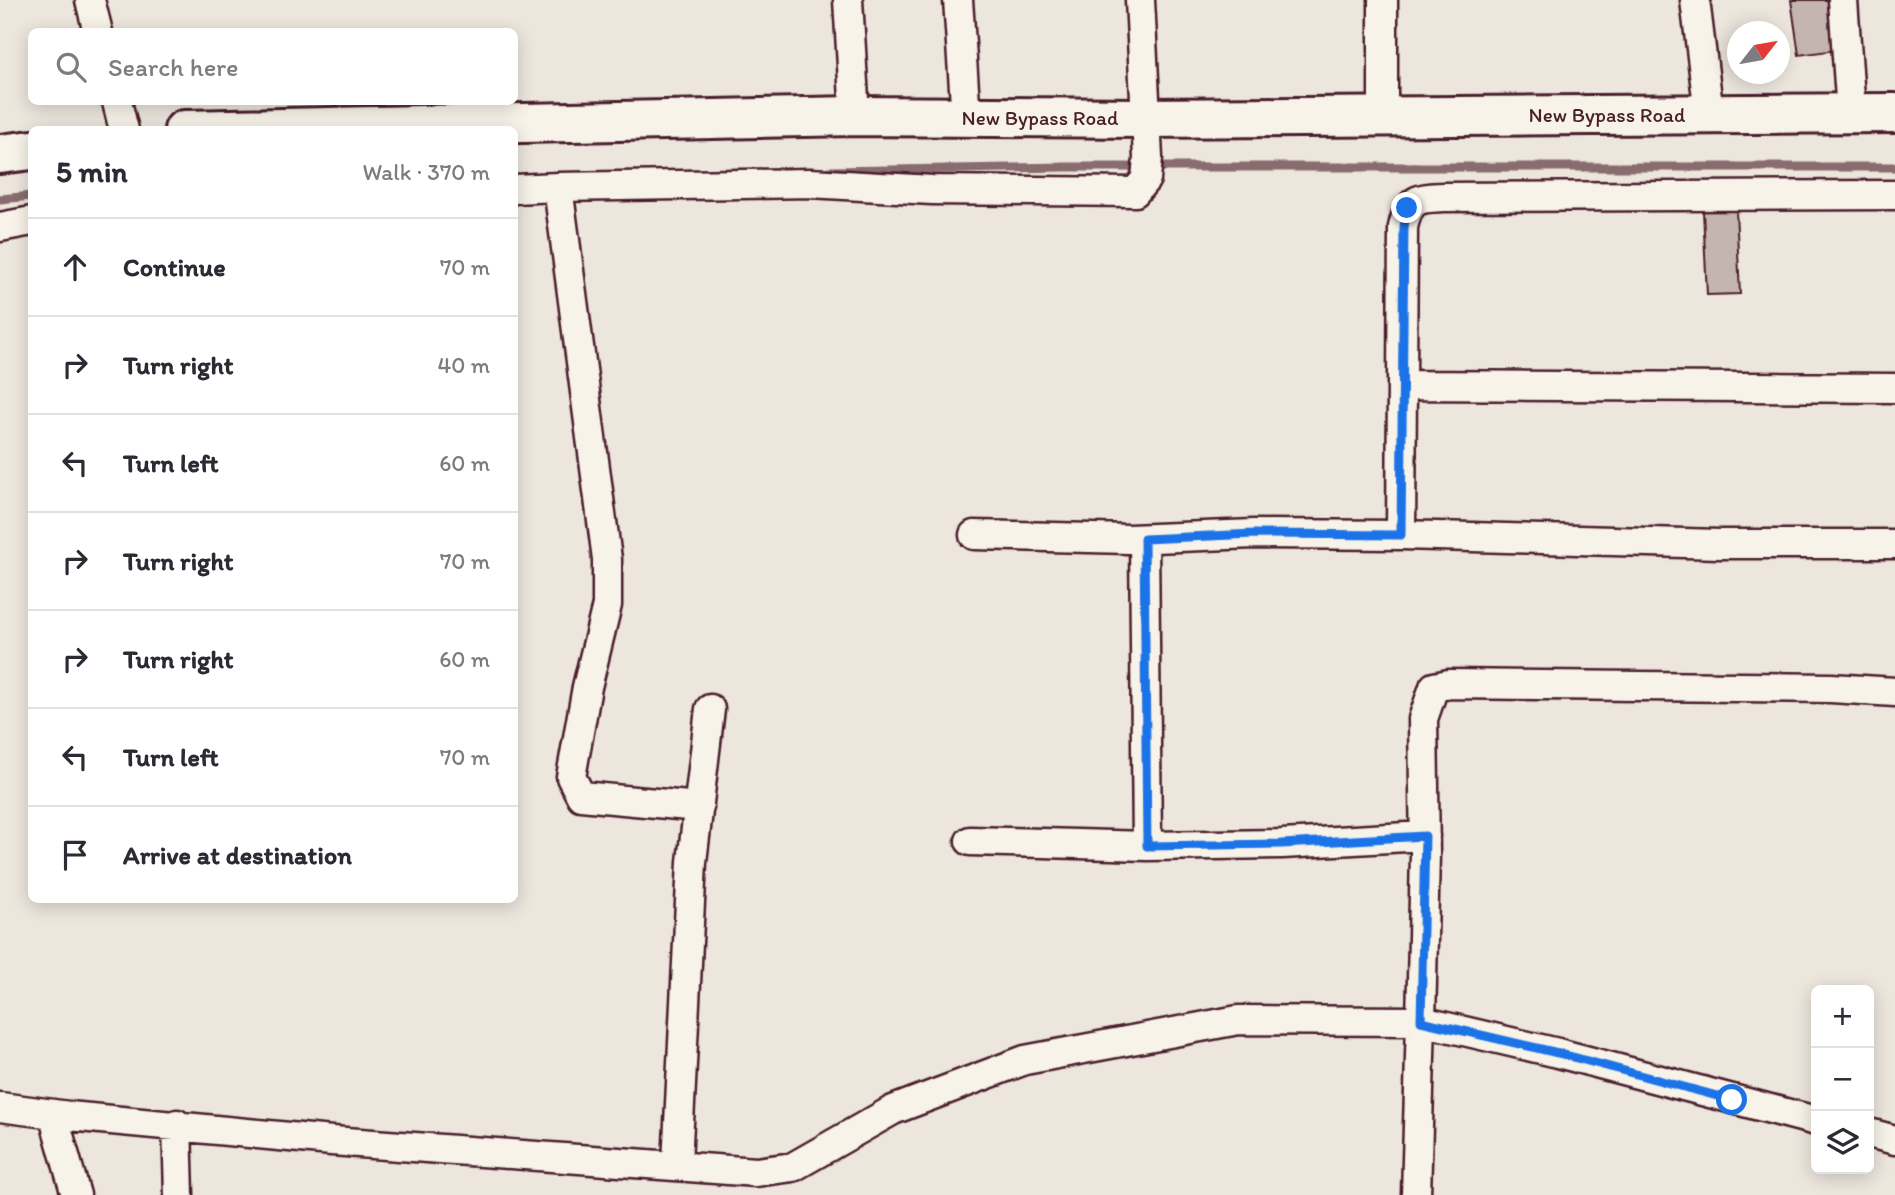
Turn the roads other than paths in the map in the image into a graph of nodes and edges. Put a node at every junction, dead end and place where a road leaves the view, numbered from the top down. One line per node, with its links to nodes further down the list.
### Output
1 (90, 0): 8 (street)
2 (848, 0): 13 (street)
3 (958, 0): 15 (street)
4 (1140, 0): 16 (street)
5 (1383, 0): 14 (street)
6 (1695, 0): 12 (street)
7 (1843, 0): 10 (street)
8 (97, 28)
9 (118, 105): 17 (street)
10 (1851, 113): 11 (main road, New Bypass Road); 12 (main road, New Bypass Road)
11 (1895, 113)
12 (1709, 114): 14 (main road, New Bypass Road)
13 (855, 116): 15 (main road, New Bypass Road); 18 (main road, New Bypass Road)
14 (1383, 116): 16 (main road, New Bypass Road)
15 (966, 118): 16 (main road, New Bypass Road)
16 (1143, 118): 21 (street)
17 (123, 126)
18 (376, 126)
19 (28, 150): 20 (main road)
20 (0, 154)
21 (558, 187): 22 (street); 34 (street)
22 (518, 188)
23 (1895, 195): 26 (street)
24 (28, 222): 25 (street)
25 (0, 228)
26 (1404, 385): 27 (street); 29 (street)
27 (1895, 388)
28 (974, 535): 30 (street)
29 (1401, 535): 30 (street); 31 (street)
30 (1144, 539): 37 (street)
31 (1895, 544)
32 (1895, 692): 35 (street)
33 (710, 709): 34 (street)
34 (699, 807): 45 (street)
35 (1425, 836): 37 (street); 38 (street)
36 (970, 841): 37 (street)
37 (1147, 846)
38 (1421, 1021): 41 (street); 45 (street); 48 (street)
39 (0, 1107): 40 (street)
40 (53, 1114): 42 (street); 46 (street)
41 (1811, 1120)
42 (177, 1124): 45 (street); 47 (street)
43 (1874, 1134): 44 (street)
44 (1895, 1140)
45 (677, 1164)
46 (76, 1195)
47 (179, 1195)
48 (1416, 1195)

